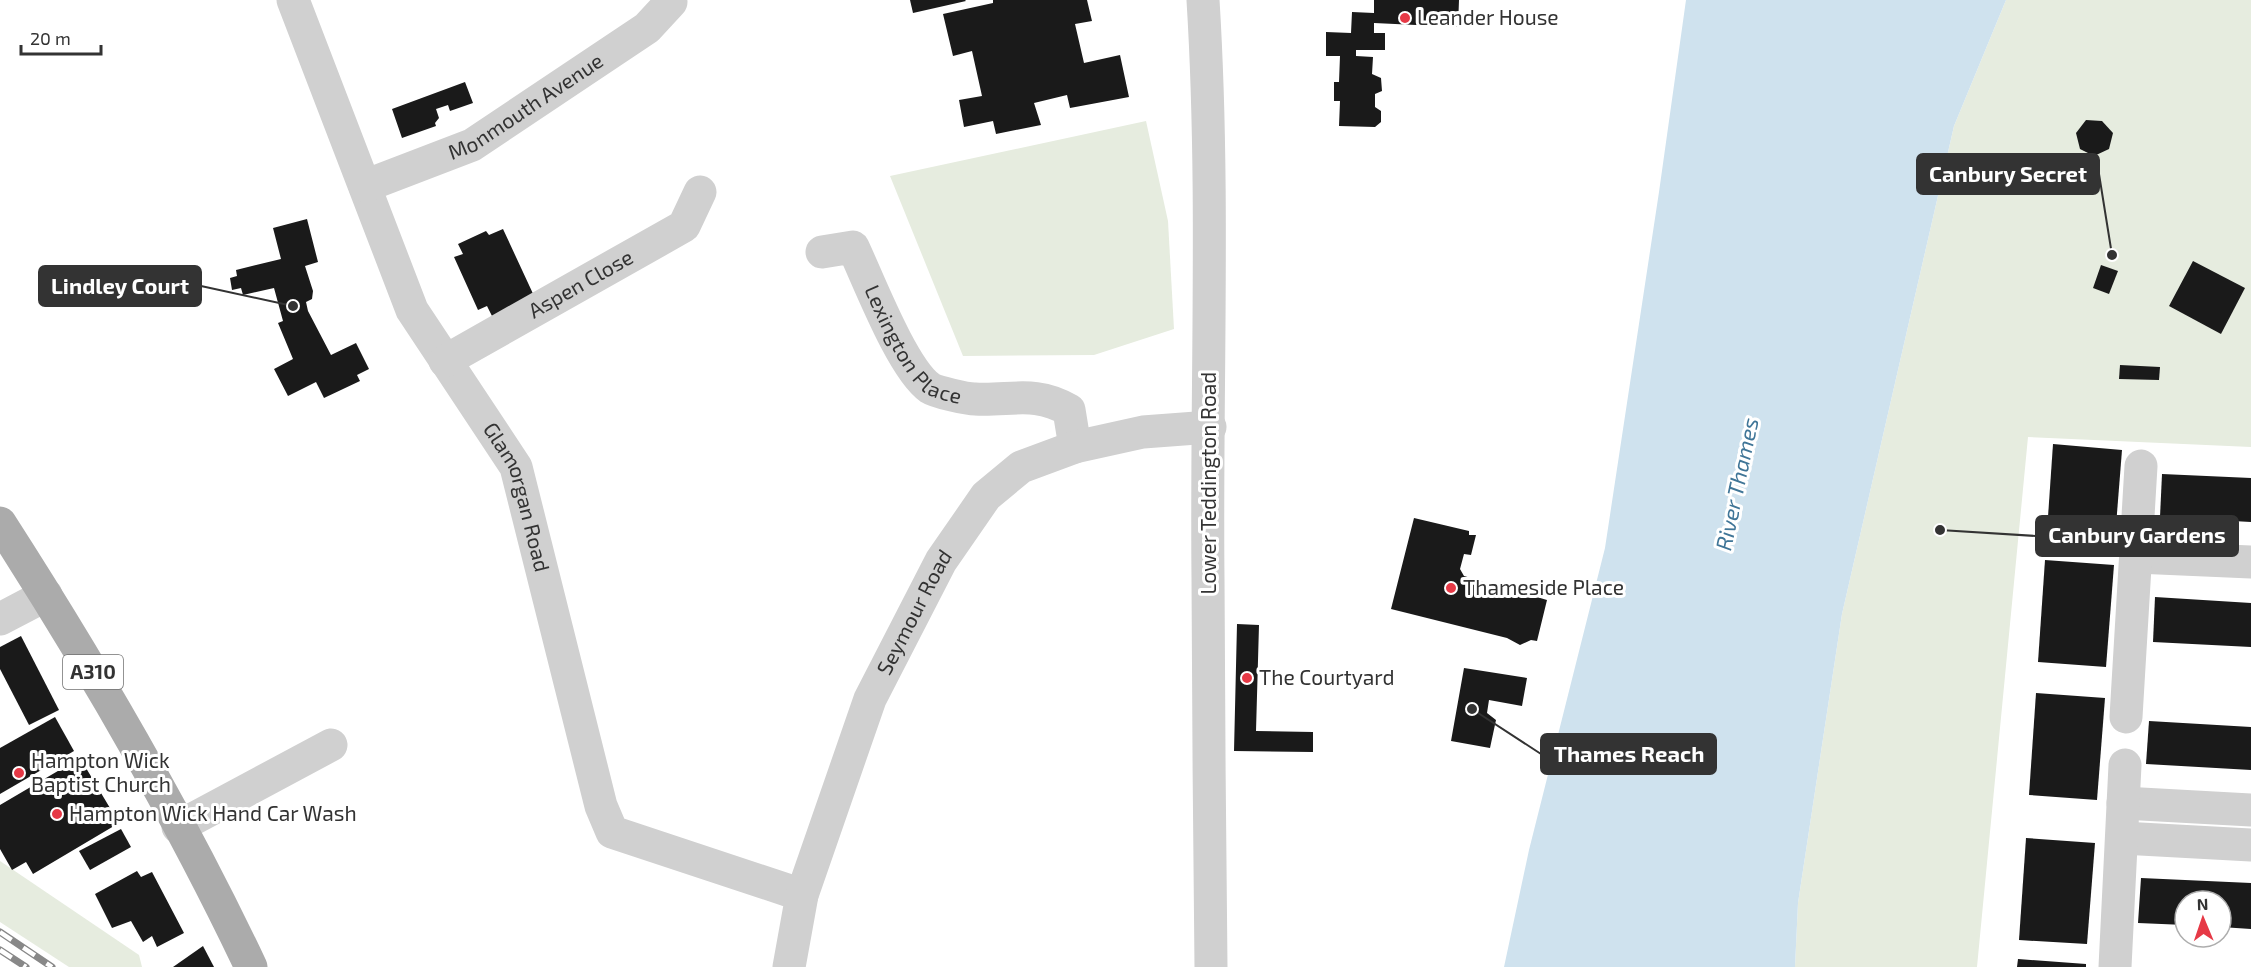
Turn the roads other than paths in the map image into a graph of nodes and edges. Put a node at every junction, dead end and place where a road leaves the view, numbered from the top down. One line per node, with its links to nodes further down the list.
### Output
1 (293, 0): 4 (street, Glamorgan Road)
2 (1203, 0): 8 (street, Lower Teddington Road)
3 (671, 2): 4 (street, Monmouth Avenue)
4 (365, 186): 7 (street, Glamorgan Road)
5 (700, 192): 7 (street, Aspen Close)
6 (822, 252): 9 (street, Lexington Place)
7 (445, 361): 24 (street, Glamorgan Road)
8 (1210, 427): 9 (street, Seymour Road); 27 (street, Lower Teddington Road)
9 (1075, 447): 24 (street, Seymour Road)
10 (2141, 466): 12 (street)
11 (0, 523): 14 (main road, A310)
12 (2136, 557): 13 (street); 16 (street)
13 (2251, 562)
14 (46, 595): 15 (street); 21 (main road, A310)
15 (0, 619)
16 (2126, 717)
17 (331, 745): 21 (street)
18 (2126, 765): 19 (street)
19 (2123, 803): 20 (street); 22 (street)
20 (2251, 810)
21 (178, 827): 25 (main road, A310)
22 (2122, 838): 23 (street); 28 (street)
23 (2251, 844)
24 (802, 895): 26 (street, Seymour Road)
25 (251, 967)
26 (789, 967)
27 (1211, 967)
28 (2115, 967)

